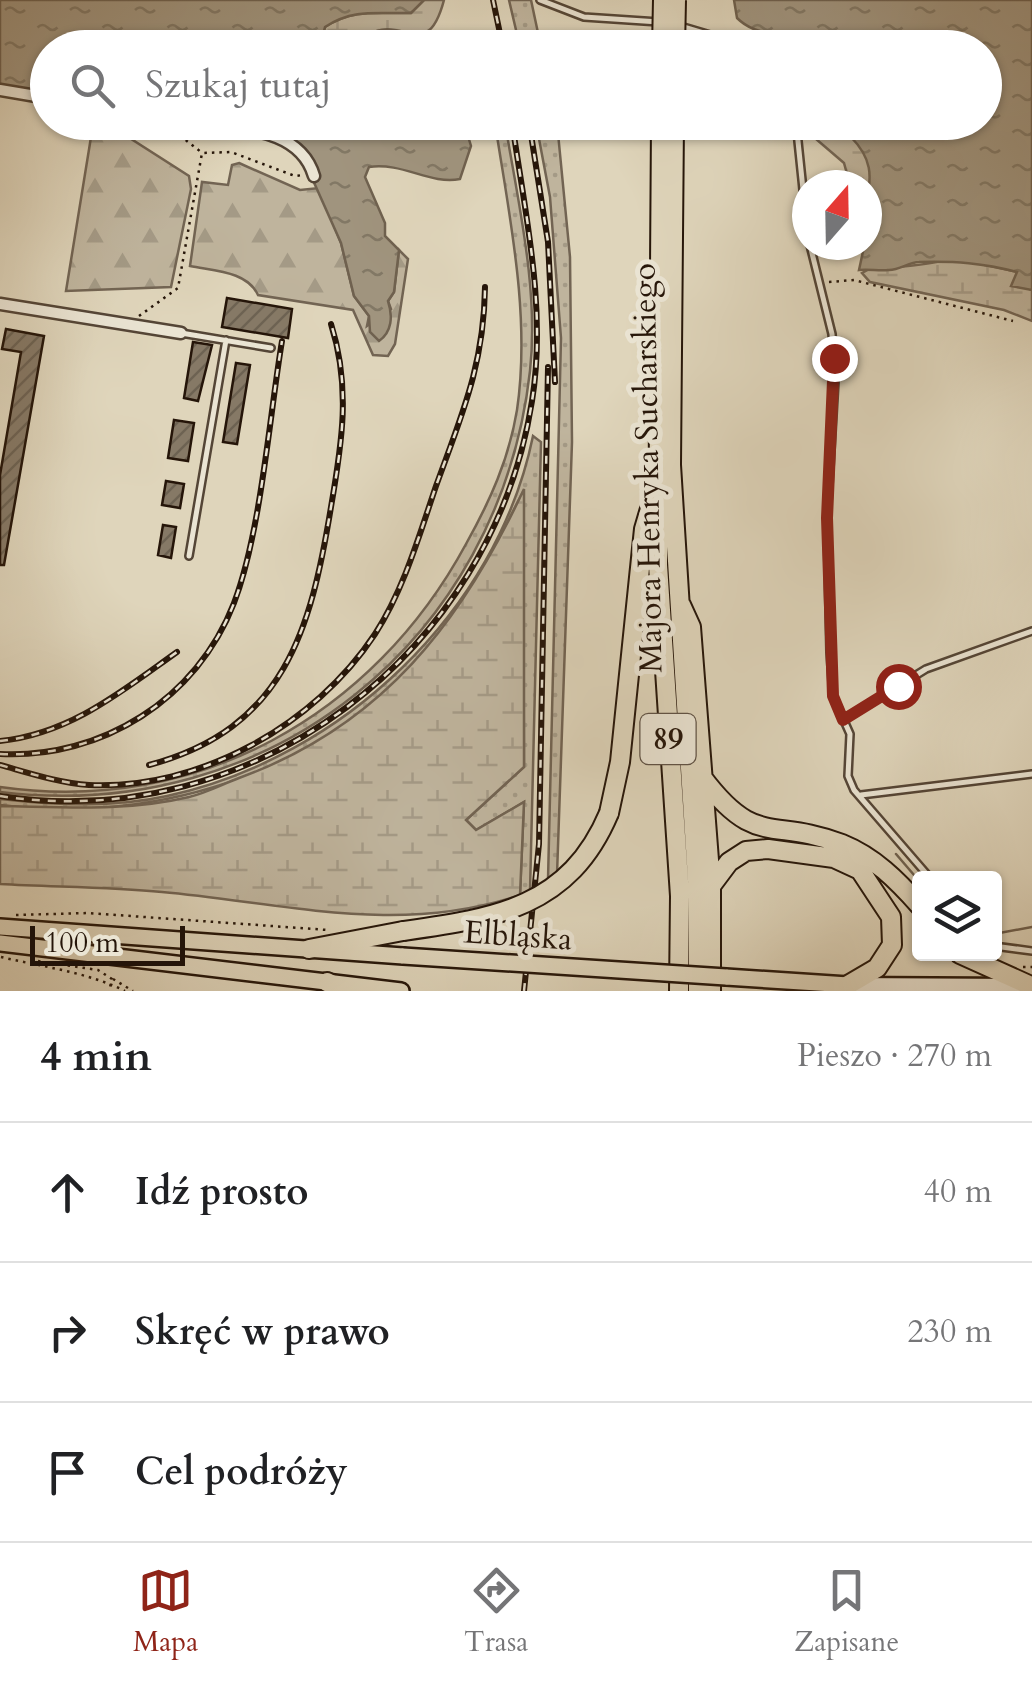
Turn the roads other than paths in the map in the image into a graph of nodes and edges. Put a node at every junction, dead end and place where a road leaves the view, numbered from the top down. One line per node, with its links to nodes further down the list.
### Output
1 (540, 0): 6 (lane)
2 (663, 0): 4 (highway, bridge)
3 (676, 0): 5 (highway, bridge)
4 (662, 30)
5 (675, 30)
6 (699, 30)
7 (0, 90): 8 (street)
8 (30, 95)
9 (285, 140): 14 (street)
10 (663, 140): 15 (highway, Majora Henryka Sucharskiego / 89)
11 (672, 140): 15 (highway, Majora Henryka Sucharskiego / 89)
12 (798, 140): 13 (lane)
13 (801, 170)
14 (314, 174)
15 (667, 187): 21 (highway, Majora Henryka Sucharskiego / 89); 23 (highway, Majora Henryka Sucharskiego / 89)
16 (814, 260): 25 (lane)
17 (0, 304): 18 (street)
18 (181, 333): 19 (lane)
19 (226, 340): 20 (lane); 22 (lane)
20 (271, 348)
21 (657, 488): 35 (highway, bridge); 43 (highway, Majora Henryka Sucharskiego / 89)
22 (189, 556)
23 (675, 591): 27 (highway); 44 (highway, Majora Henryka Sucharskiego / 89)
24 (1032, 631): 25 (lane)
25 (843, 720): 28 (lane)
26 (1032, 774): 28 (lane)
27 (702, 777): 30 (highway); 31 (highway)
28 (861, 795): 29 (lane)
29 (924, 871)
30 (711, 886): 39 (highway); 45 (highway)
31 (912, 897)
32 (0, 926): 35 (main road, Elbląska)
33 (0, 943): 38 (main road)
34 (1002, 947): 36 (lane)
35 (310, 950): 39 (main road, Elbląska, bridge)
36 (1032, 951)
37 (976, 961): 40 (highway)
38 (326, 982): 41 (highway); 42 (main road)
39 (848, 985): 40 (main road, Elbląska)
40 (1032, 986)
41 (344, 991)
42 (399, 991)
43 (679, 991)
44 (698, 991)
45 (711, 991)

